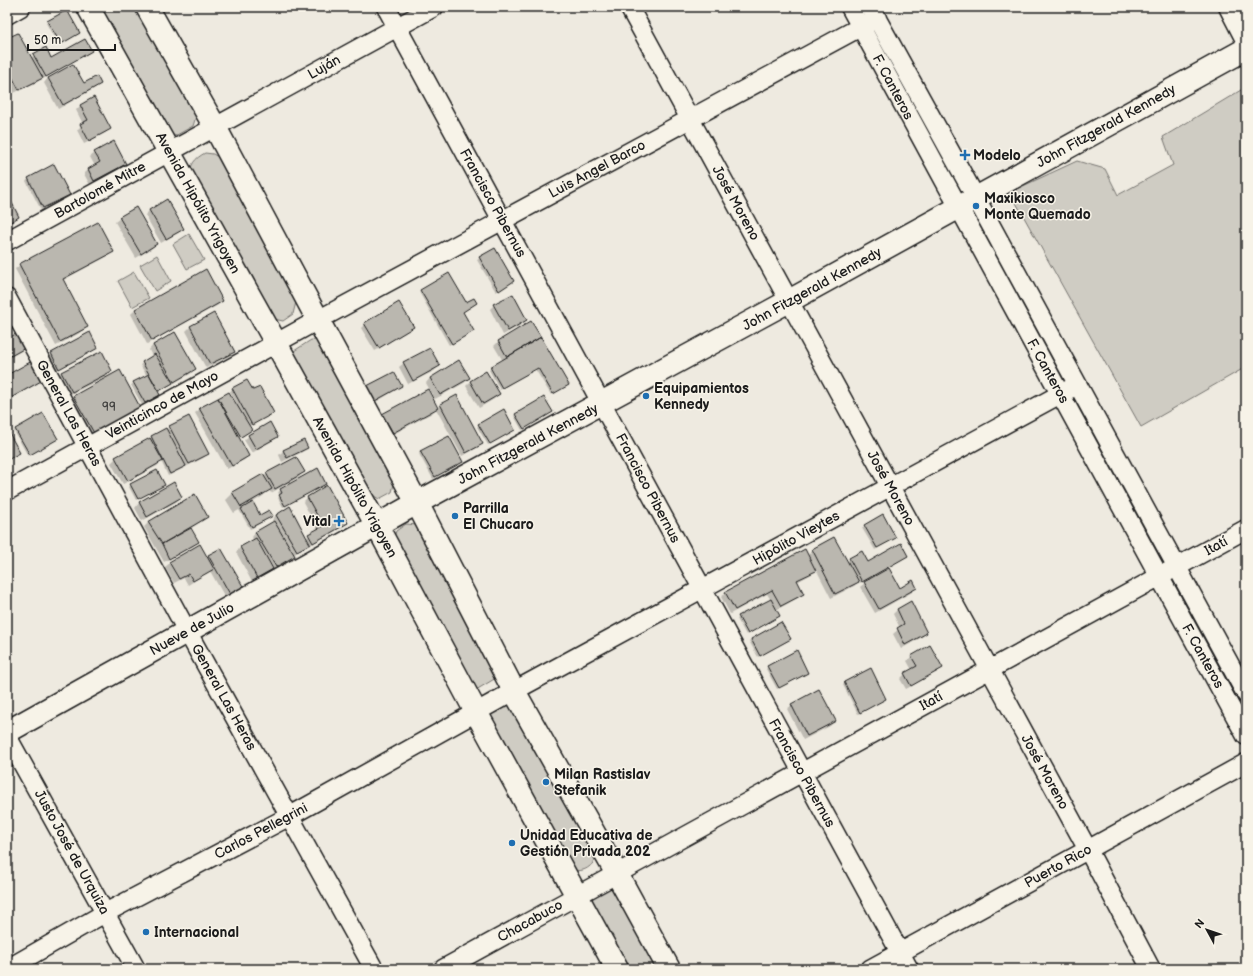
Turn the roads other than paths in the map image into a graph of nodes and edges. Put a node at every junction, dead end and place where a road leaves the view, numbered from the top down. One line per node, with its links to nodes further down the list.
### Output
1 (21, 7): 10 (street)
2 (88, 7): 17 (main road, Avenida Hipólito Yrigoyen)
3 (147, 7): 16 (main road)
4 (386, 7): 12 (street, Francisco Pibernus)
5 (434, 7): 12 (street, Luján)
6 (629, 7): 15 (street, José Moreno)
7 (850, 7): 11 (street, F. Canteros)
8 (1228, 7): 13 (street)
9 (874, 12): 11 (street, Luis Angel Barco); 18 (street, F. Canteros)
10 (7, 15)
11 (860, 26): 15 (street, Luis Angel Barco); 18 (street, F. Canteros)
12 (397, 27): 16 (street, Luján); 19 (street, Francisco Pibernus)
13 (1246, 42)
14 (1246, 49): 18 (main road, John Fitzgerald Kennedy)
15 (690, 119): 19 (street, Luis Angel Barco); 22 (street, José Moreno)
16 (215, 127): 17 (street, Bartolomé Mitre); 23 (main road)
17 (169, 152): 20 (street, Bartolomé Mitre); 24 (main road, Avenida Hipólito Yrigoyen)
18 (968, 203): 22 (main road, John Fitzgerald Kennedy); 25 (street, F. Canteros); 26 (street, F. Canteros)
19 (502, 220): 23 (street, Luis Angel Barco); 27 (street, Francisco Pibernus)
20 (7, 241)
21 (7, 298): 28 (street, General Las Heras)
22 (789, 301): 27 (main road, John Fitzgerald Kennedy); 29 (street, José Moreno)
23 (318, 320): 24 (street, Veinticinco de Mayo); 31 (main road)
24 (276, 343): 28 (street, Veinticinco de Mayo); 32 (main road, Avenida Hipólito Yrigoyen)
25 (1077, 385): 26 (street, Hipólito Vieytes); 34 (street, F. Canteros)
26 (1060, 394): 29 (street, Hipólito Vieytes); 35 (street, F. Canteros)
27 (602, 404): 31 (main road, John Fitzgerald Kennedy); 36 (street, Francisco Pibernus)
28 (88, 446): 30 (street, Veinticinco de Mayo); 37 (street, General Las Heras)
29 (890, 486): 36 (street, Hipólito Vieytes); 38 (street, José Moreno)
30 (7, 491)
31 (417, 503): 32 (main road, John Fitzgerald Kennedy); 39 (main road)
32 (377, 526): 37 (main road, Nueve de Julio); 41 (main road, Avenida Hipólito Yrigoyen)
33 (1246, 529): 34 (street, Itatí)
34 (1177, 567): 35 (street, Itatí); 40 (street, F. Canteros)
35 (1159, 576): 38 (street, Itatí); 44 (street, F. Canteros)
36 (702, 588): 39 (street, Hipólito Vieytes); 46 (street, Francisco Pibernus)
37 (187, 631): 42 (main road, Nueve de Julio); 47 (street, General Las Heras)
38 (990, 669): 46 (street, Itatí); 48 (street, José Moreno)
39 (514, 691): 41 (street, Carlos Pellegrini); 49 (main road)
40 (1246, 694)
41 (476, 712): 47 (street, Carlos Pellegrini); 50 (main road, Avenida Hipólito Yrigoyen)
42 (7, 732)
43 (7, 736): 51 (street, Justo José de Urquiza)
44 (1246, 736)
45 (1246, 763): 48 (street, Puerto Rico)
46 (802, 772): 49 (street, Itatí); 52 (street, Francisco Pibernus)
47 (290, 816): 51 (street, Carlos Pellegrini); 55 (street, General Las Heras)
48 (1088, 850): 52 (street, Puerto Rico); 61 (street, José Moreno)
49 (617, 874): 50 (street, Chacabuco); 58 (main road)
50 (576, 896): 56 (street, Chacabuco); 57 (main road, Avenida Hipólito Yrigoyen)
51 (105, 913): 53 (street, Carlos Pellegrini); 54 (street, Justo José de Urquiza)
52 (900, 952): 59 (street, Puerto Rico); 60 (street, Francisco Pibernus)
53 (7, 969)
54 (136, 969)
55 (374, 969)
56 (443, 969)
57 (617, 969)
58 (668, 969)
59 (870, 969)
60 (909, 969)
61 (1151, 969)

